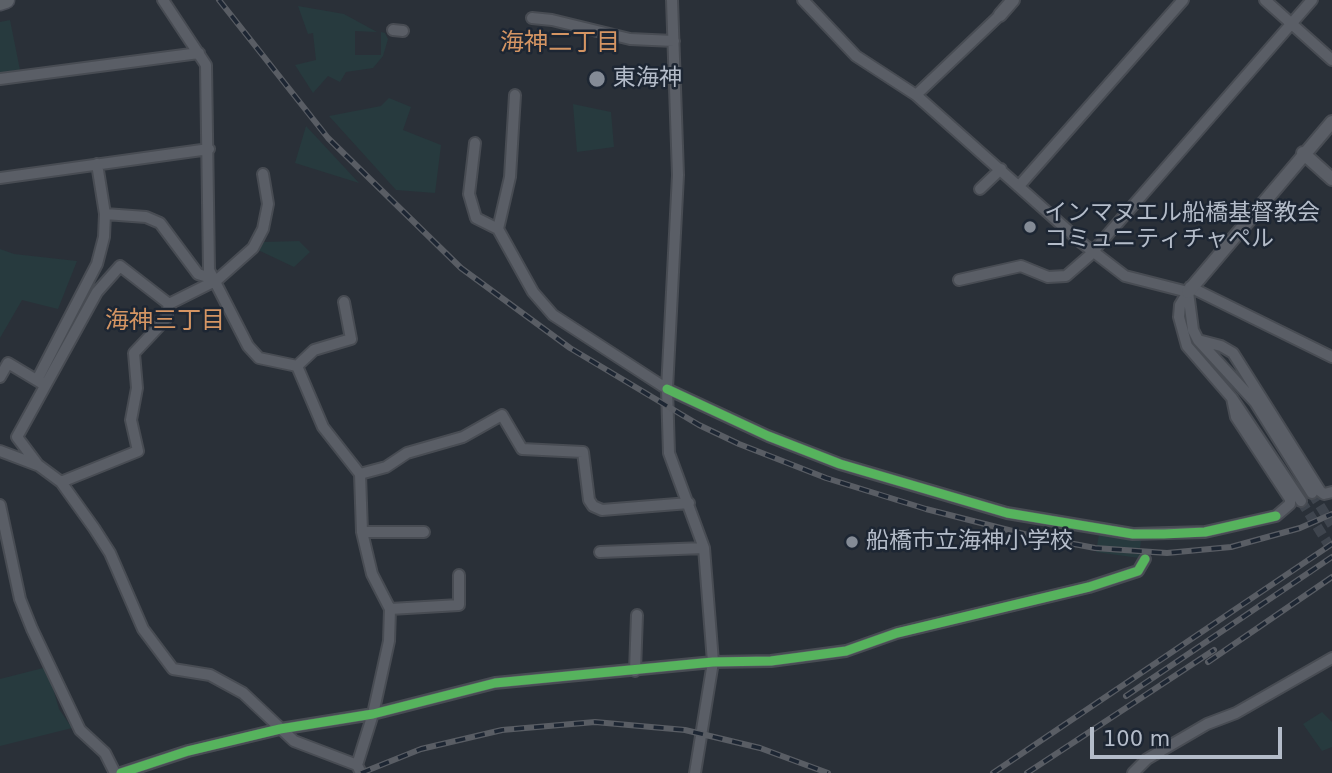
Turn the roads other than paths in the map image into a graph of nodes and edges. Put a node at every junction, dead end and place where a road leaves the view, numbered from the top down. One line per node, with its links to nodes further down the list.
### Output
1 (6, 0): 9 (main road)
2 (163, 0): 14 (street)
3 (672, 0): 13 (street)
4 (803, 0): 18 (street)
5 (1013, 0): 10 (street)
6 (1183, 0): 28 (street)
7 (1265, 0): 12 (street)
8 (1312, 0): 12 (street)
9 (0, 2)
10 (1000, 15): 18 (street)
11 (532, 18): 13 (street)
12 (1291, 24): 15 (street); 32 (street)
13 (674, 40): 43 (street)
14 (199, 53): 16 (street); 21 (street)
15 (1332, 60)
16 (0, 79)
17 (515, 95): 31 (street)
18 (916, 95): 24 (street)
19 (1332, 122): 22 (street)
20 (475, 143): 31 (street)
21 (209, 149): 23 (street); 34 (street)
22 (1303, 153): 27 (street); 35 (street)
23 (97, 164): 26 (street); 30 (street)
24 (1001, 169): 28 (street); 29 (street)
25 (263, 174): 34 (street)
26 (0, 178)
27 (1332, 179)
28 (1019, 186): 32 (street)
29 (980, 189)
30 (105, 215): 34 (street); 42 (street)
31 (498, 229): 43 (street)
32 (1093, 251): 33 (street); 35 (street)
33 (959, 280)
34 (217, 281): 37 (street); 40 (street)
35 (1189, 290): 38 (street); 39 (street); 44 (street)
36 (344, 302): 40 (street)
37 (169, 304): 42 (street); 48 (street)
38 (1198, 340): 49 (street); 50 (street)
39 (1332, 357)
40 (297, 366): 47 (street)
41 (0, 377): 42 (street)
42 (41, 383): 46 (street)
43 (667, 388): 44 (street); 52 (street)
44 (1232, 398): 51 (street)
45 (0, 451): 46 (street)
46 (38, 465): 48 (street)
47 (360, 474): 52 (street); 54 (street)
48 (61, 482): 67 (street)
49 (1332, 492)
50 (1312, 493)
51 (1301, 501)
52 (689, 503): 56 (street)
53 (0, 505): 69 (street)
54 (362, 532): 55 (street); 60 (street)
55 (424, 532)
56 (704, 548): 57 (street); 63 (street)
57 (600, 552)
58 (1145, 559): 63 (street)
59 (459, 575): 60 (street)
60 (390, 609): 66 (street)
61 (637, 615): 64 (street)
62 (1327, 661): 65 (street); 72 (street)
63 (713, 662): 64 (street); 71 (street)
64 (635, 671): 66 (street)
65 (1332, 672)
66 (373, 714): 67 (street); 68 (street)
67 (280, 729): 68 (street); 70 (street)
68 (359, 769)
69 (115, 773)
70 (121, 773)
71 (695, 773)
72 (1133, 773)

